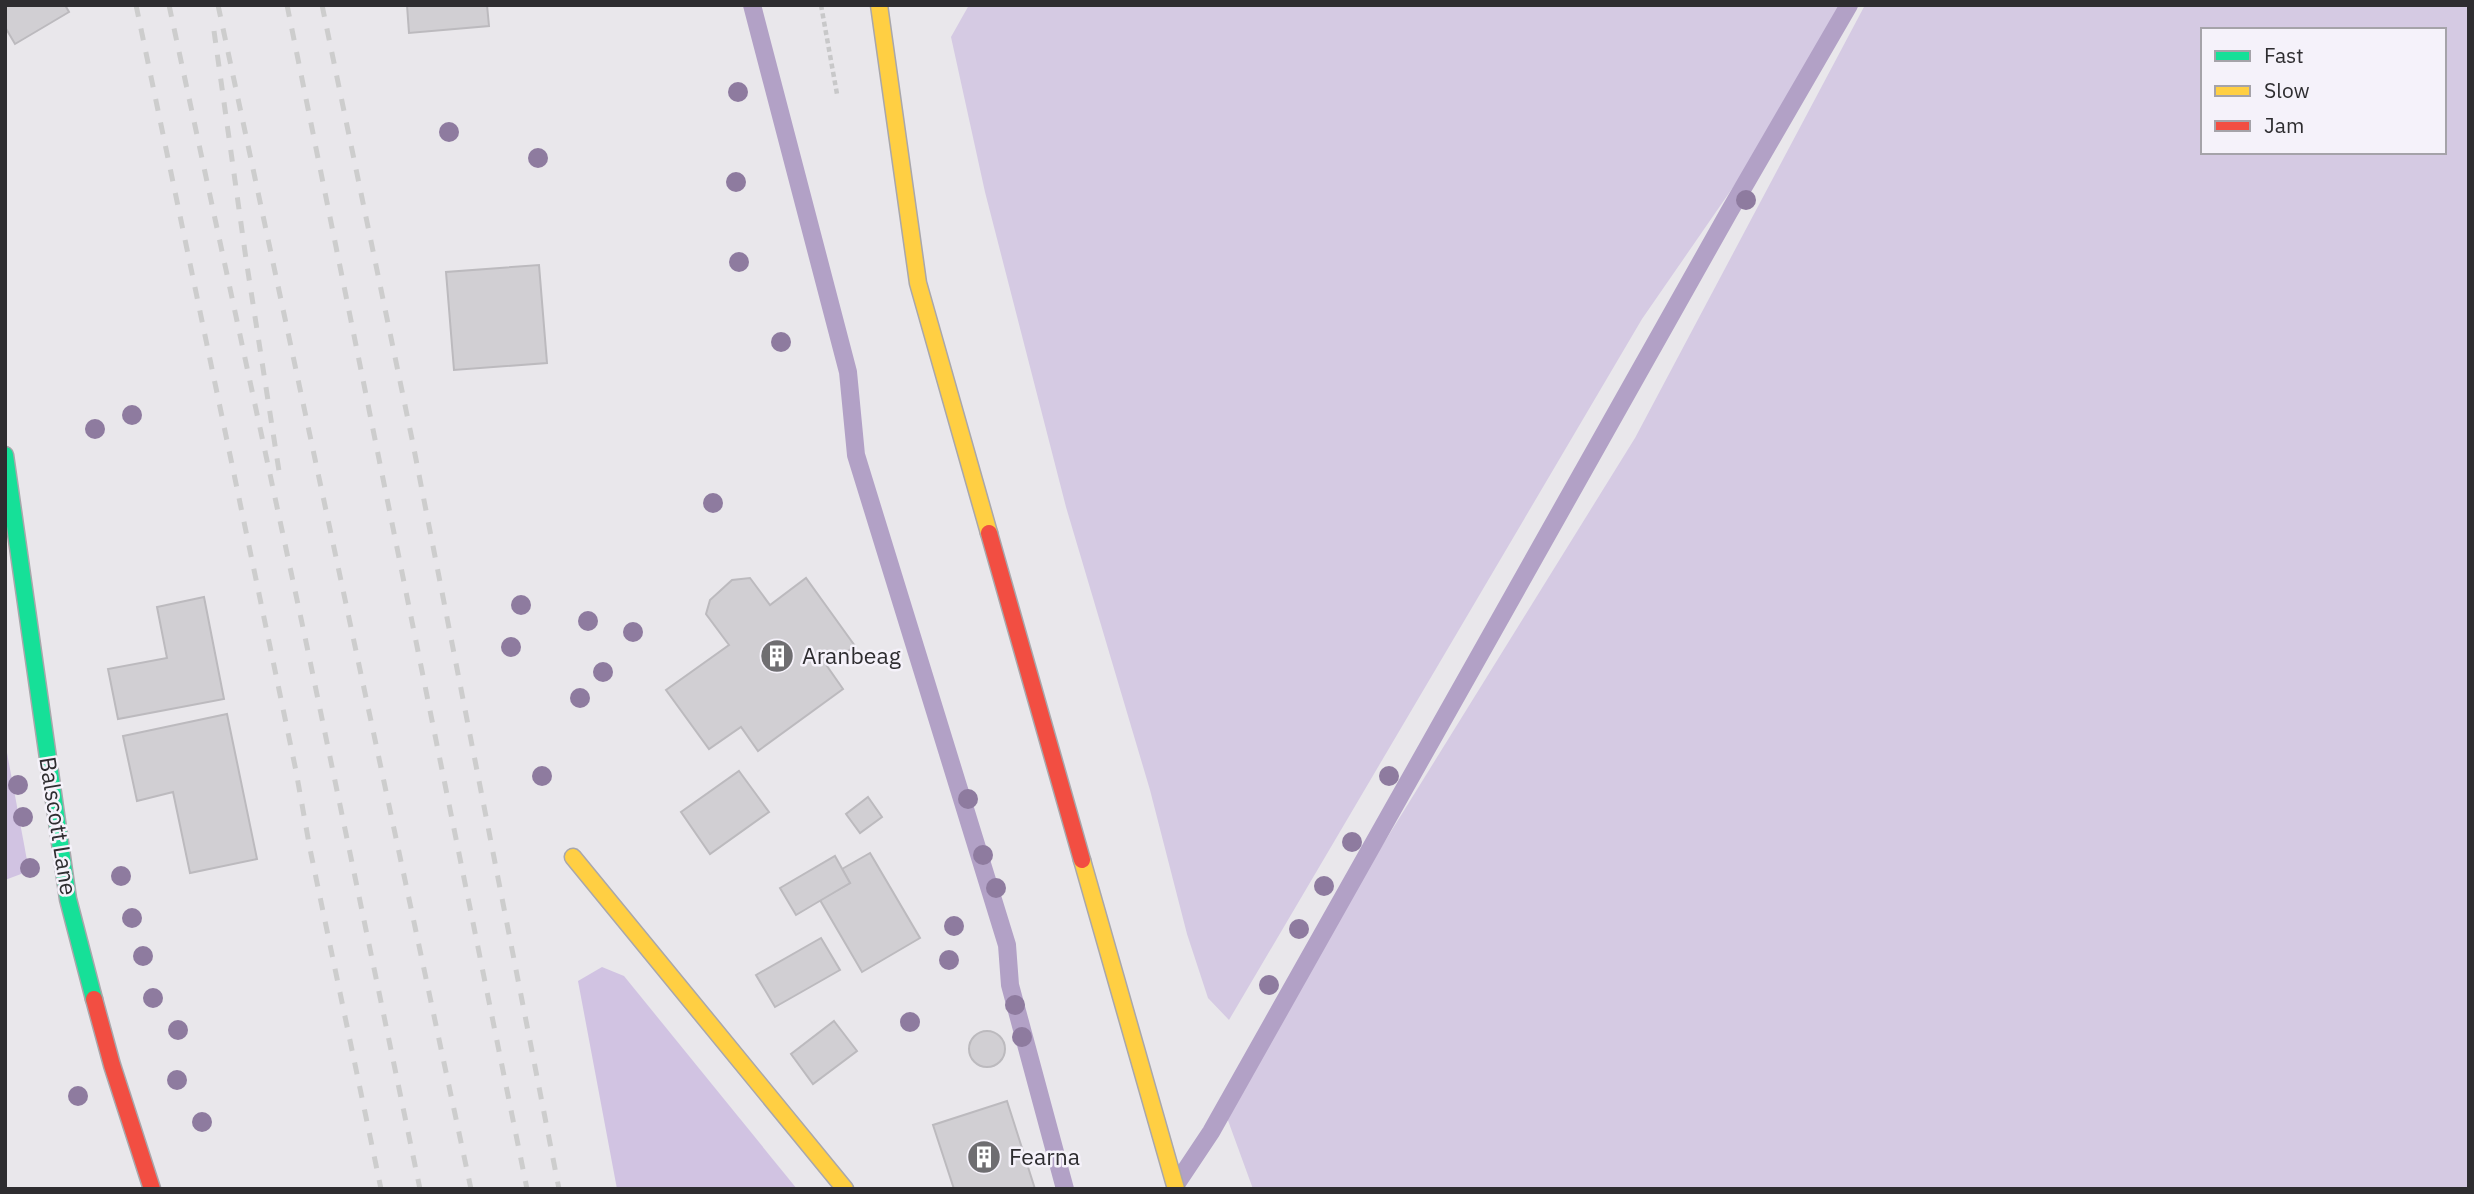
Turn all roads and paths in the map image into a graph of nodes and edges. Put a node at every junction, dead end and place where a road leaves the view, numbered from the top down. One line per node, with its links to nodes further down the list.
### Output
1 (879, 5): 6 (street)
2 (5, 455): 4 (street, Balscott Lane)
3 (573, 857): 5 (street)
4 (152, 1189)
5 (845, 1189)
6 (1176, 1189)

